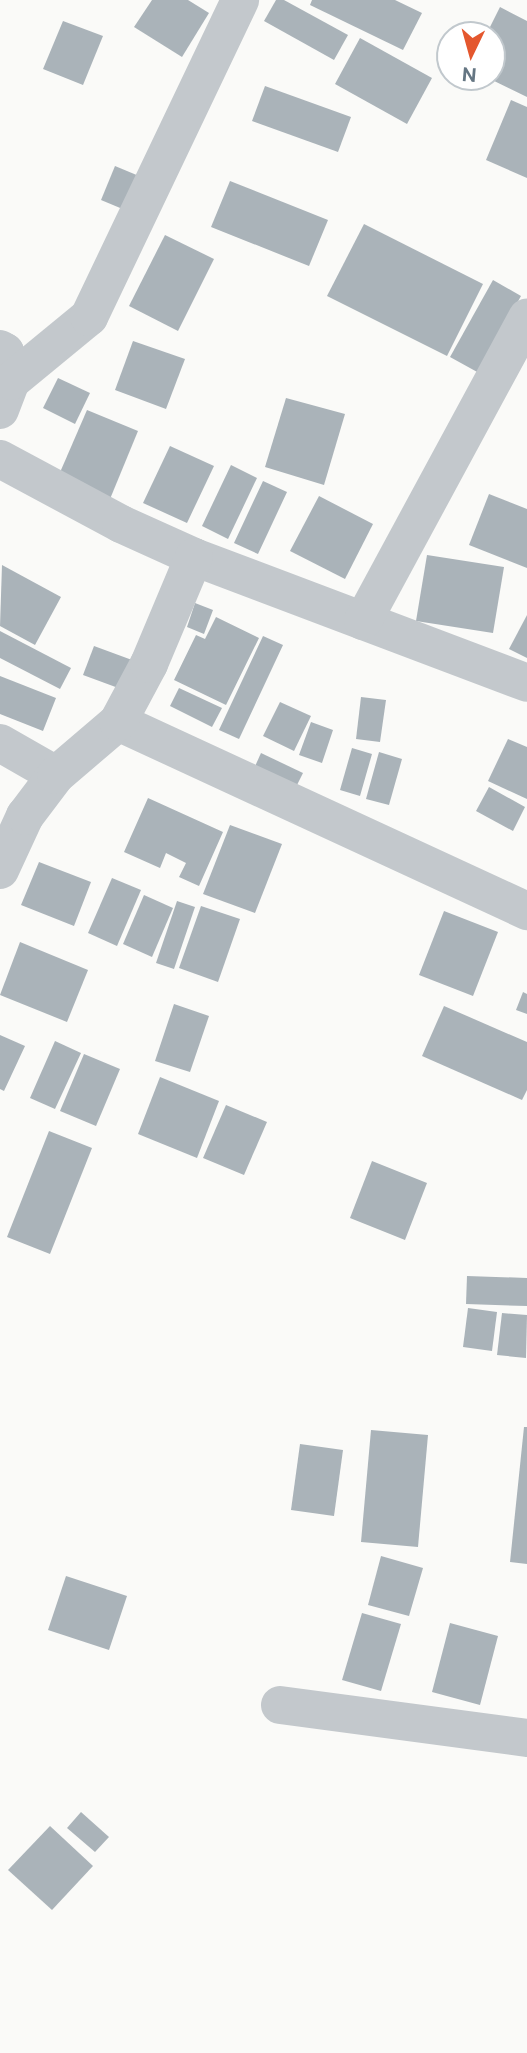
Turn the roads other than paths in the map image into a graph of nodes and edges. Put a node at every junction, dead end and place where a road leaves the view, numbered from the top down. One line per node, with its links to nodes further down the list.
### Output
1 (240, 0): 3 (street)
2 (527, 318): 6 (street)
3 (4, 380)
4 (0, 459): 5 (street)
5 (194, 557): 6 (street); 8 (street)
6 (363, 621): 7 (street)
7 (527, 683)
8 (118, 722): 10 (street); 12 (street)
9 (0, 743): 10 (street)
10 (56, 775): 11 (street)
11 (0, 870)
12 (527, 911)
13 (281, 1705): 14 (street)
14 (527, 1738)

